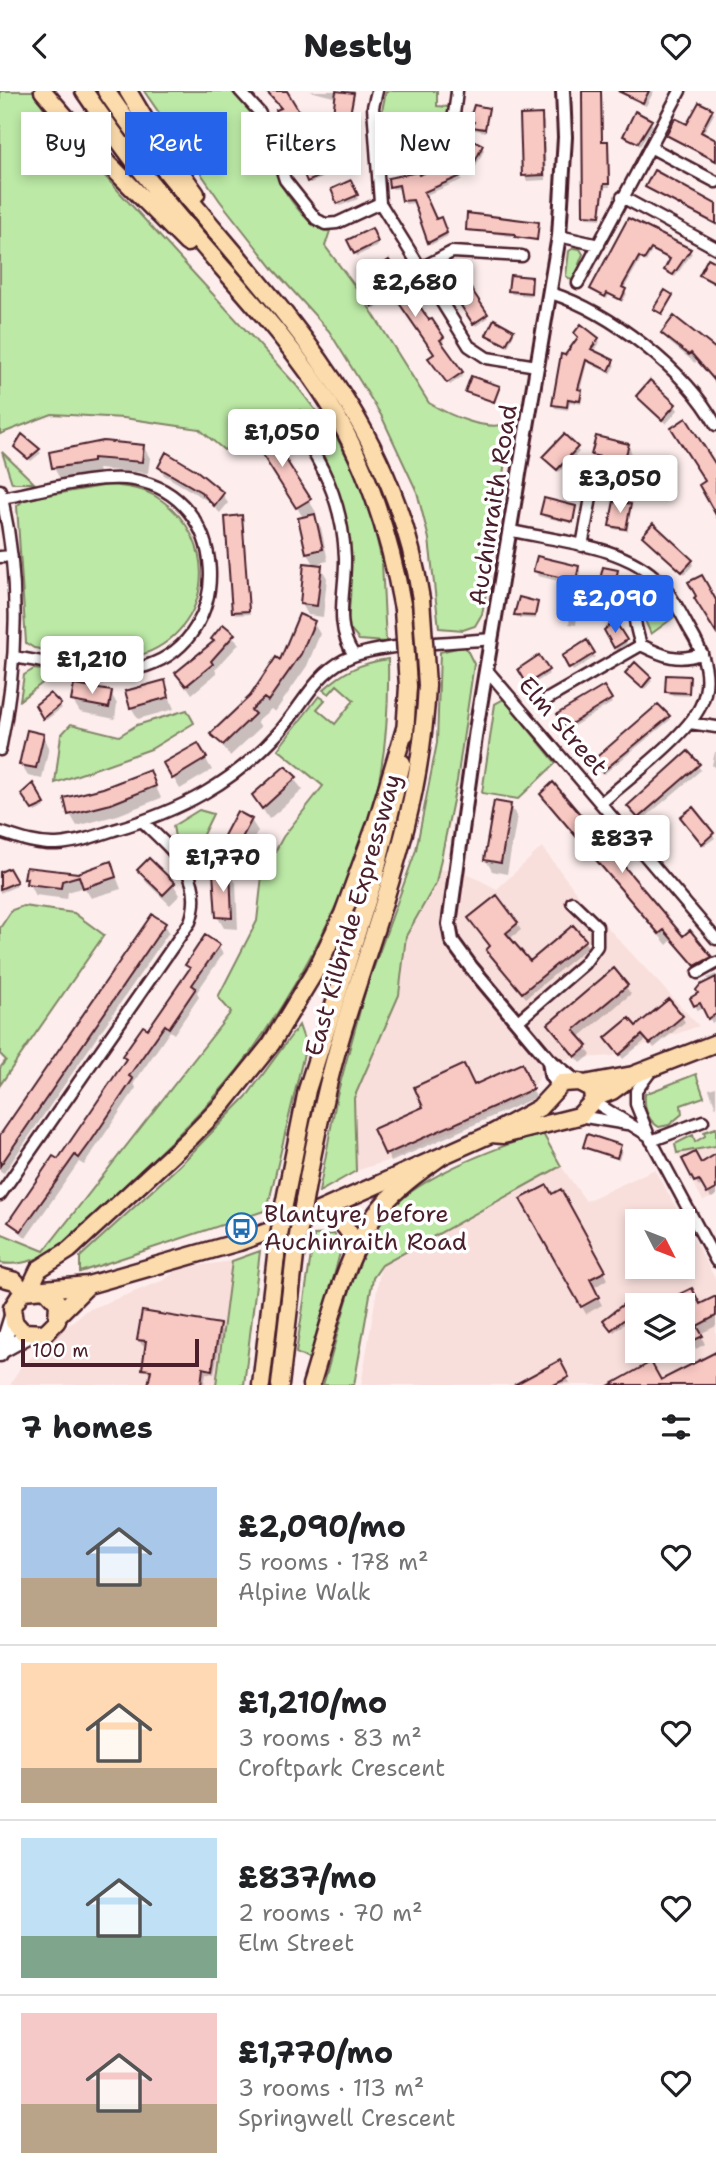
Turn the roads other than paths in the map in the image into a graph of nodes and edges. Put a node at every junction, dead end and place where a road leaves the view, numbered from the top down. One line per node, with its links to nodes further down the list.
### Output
1 (43, 91): 24 (main road)
2 (84, 91): 24 (main road, East Kilbride Expressway)
3 (106, 91): 21 (main road, East Kilbride Expressway)
4 (128, 91): 21 (main road)
5 (240, 91): 16 (street)
6 (377, 91): 11 (street)
7 (457, 91): 10 (street)
8 (564, 91): 17 (street, Auchinraith Road)
9 (680, 91): 12 (street)
10 (454, 112)
11 (375, 134)
12 (650, 147): 14 (street); 15 (street)
13 (378, 175): 16 (street)
14 (716, 182)
15 (622, 197): 18 (street); 19 (street)
16 (380, 203): 22 (street)
17 (559, 236): 18 (street); 25 (street, Auchinraith Road)
18 (598, 245): 23 (street)
19 (716, 248)
20 (522, 256): 22 (street)
21 (239, 257): 80 (main road, East Kilbride Expressway, bridge)
22 (419, 269): 26 (street)
23 (578, 283)
24 (240, 288): 43 (main road, East Kilbride Expressway, bridge)
25 (551, 293): 26 (street, Auchinraith Road); 28 (street)
26 (537, 366): 31 (street, Auchinraith Road)
27 (293, 424): 38 (street)
28 (716, 425)
29 (596, 471): 32 (street)
30 (1, 494): 33 (street); 39 (street)
31 (512, 531): 32 (street); 35 (street, Auchinraith Road)
32 (582, 545): 34 (street)
33 (5, 556): 39 (street)
34 (650, 573): 36 (street); 37 (street)
35 (492, 639): 38 (street); 40 (street, Auchinraith Road)
36 (641, 645): 37 (street); 41 (street)
37 (702, 653): 42 (street)
38 (354, 656): 47 (street)
39 (13, 657): 45 (street)
40 (487, 670): 46 (street, Elm Street); 53 (street, Auchinraith Road)
41 (544, 701)
42 (690, 723): 44 (street); 46 (street)
43 (406, 726): 73 (main road); 79 (main road, East Kilbride Expressway, bridge)
44 (716, 727)
45 (0, 750)
46 (601, 803): 50 (street, Elm Street)
47 (143, 822): 48 (street); 67 (street)
48 (0, 832)
49 (572, 902): 53 (street)
50 (716, 939)
51 (716, 963): 52 (street)
52 (698, 973)
53 (517, 1021): 55 (street)
54 (716, 1043): 56 (main road)
55 (549, 1060): 58 (street); 59 (street)
56 (656, 1066): 57 (main road); 65 (street)
57 (633, 1075): 58 (main road); 60 (main road)
58 (579, 1082): 59 (main road); 60 (main road)
59 (556, 1088): 61 (main road); 64 (main road)
60 (593, 1099): 61 (main road); 63 (street)
61 (575, 1117): 63 (street); 64 (main road)
62 (703, 1121): 65 (street)
63 (627, 1124): 65 (street)
64 (491, 1134): 66 (main road)
65 (650, 1138): 70 (street)
66 (439, 1158): 68 (main road); 69 (main road)
67 (0, 1195)
68 (322, 1210): 69 (main road); 72 (main road)
69 (353, 1258): 81 (main road)
70 (716, 1261)
71 (0, 1277): 73 (main road)
72 (88, 1285): 73 (main road); 76 (main road)
73 (33, 1290): 75 (main road); 76 (main road)
74 (0, 1295): 75 (main road)
75 (12, 1312): 77 (main road); 78 (main road)
76 (59, 1314): 77 (main road)
77 (30, 1335): 78 (main road)
78 (1, 1352)
79 (261, 1385)
80 (280, 1385)
81 (311, 1385)

